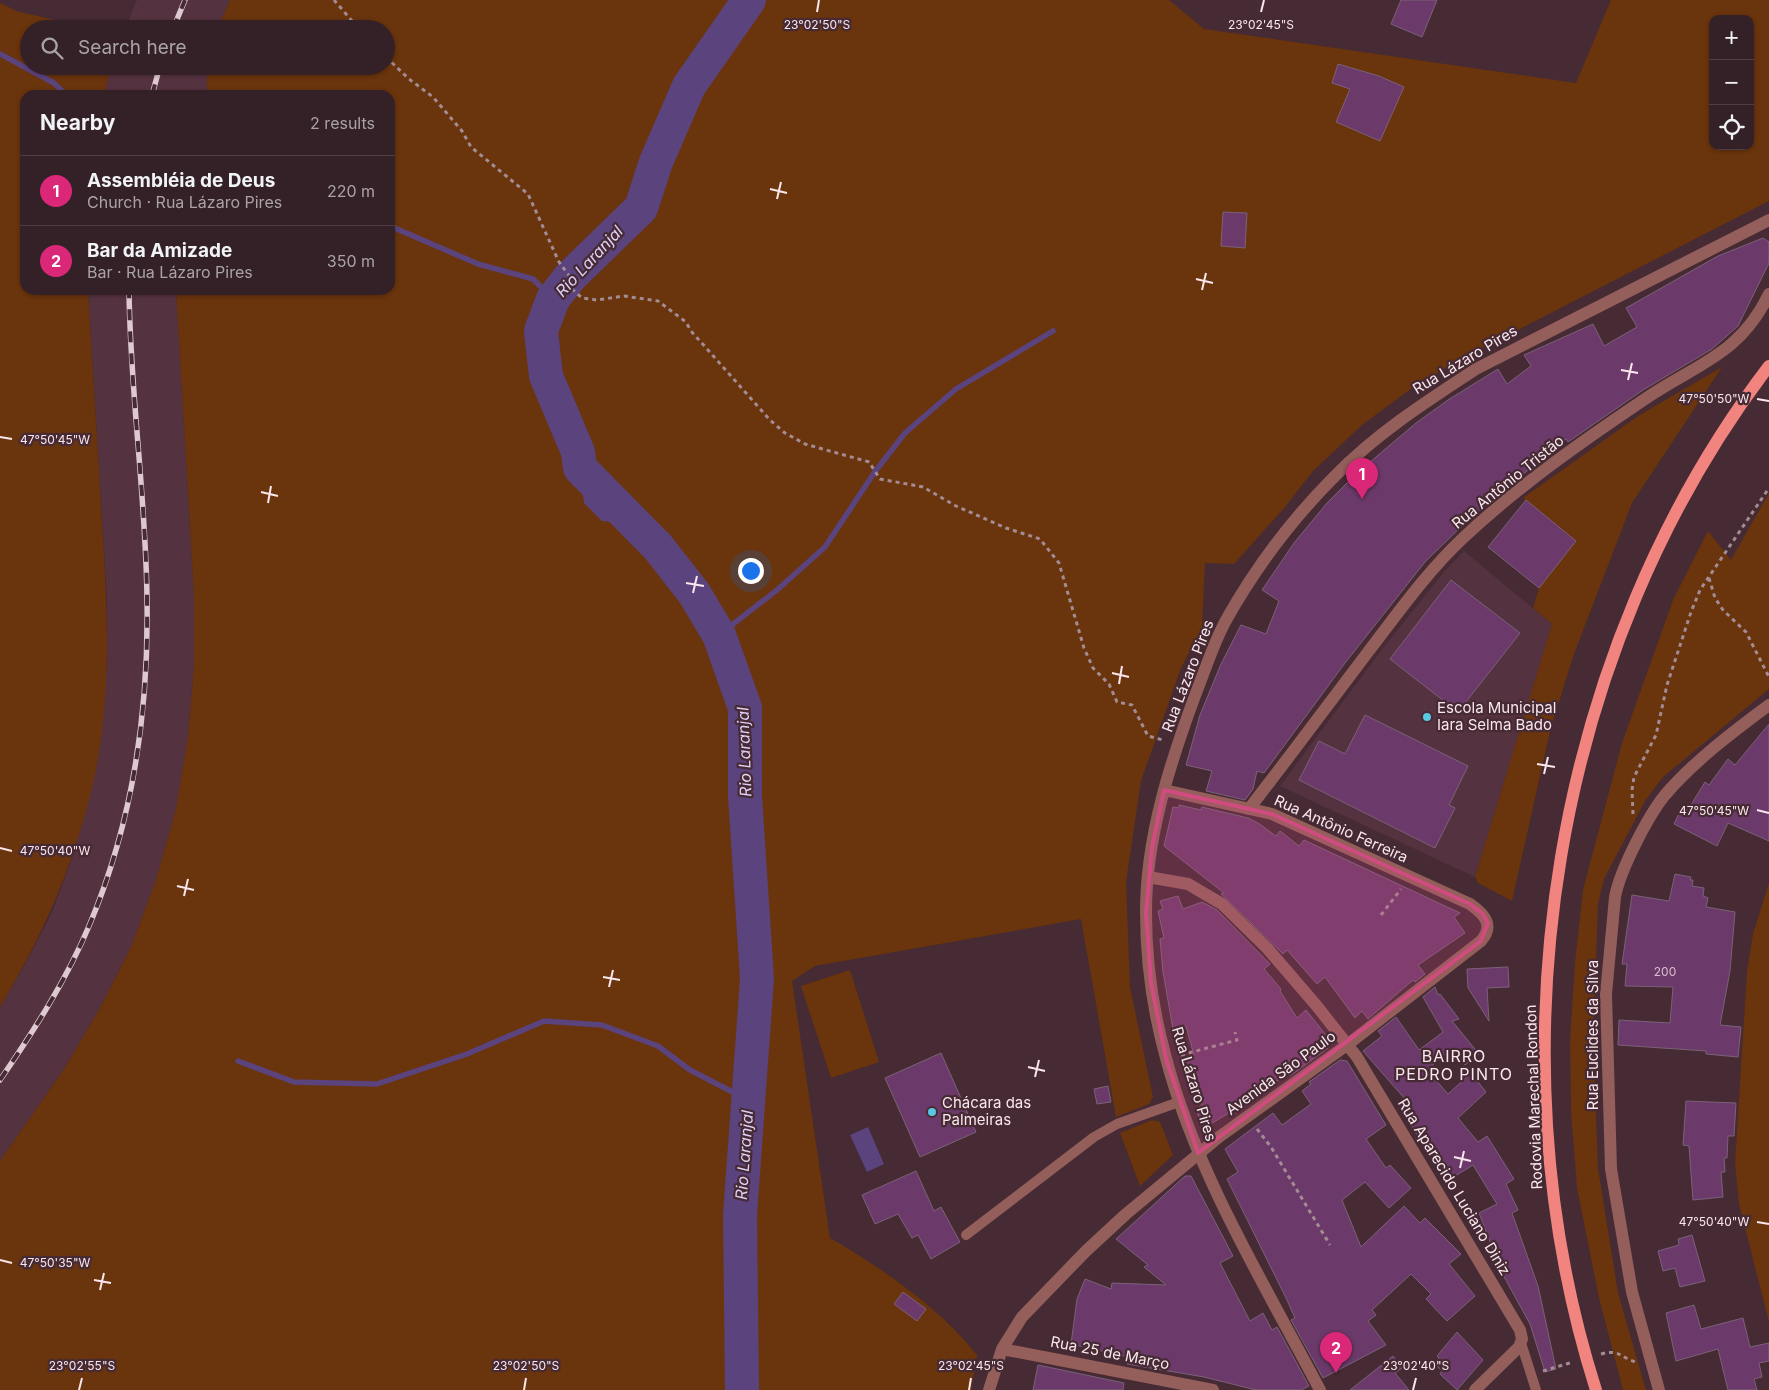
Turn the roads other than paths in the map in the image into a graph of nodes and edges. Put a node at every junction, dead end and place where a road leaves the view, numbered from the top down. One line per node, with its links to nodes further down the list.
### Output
1 (1769, 220): 5 (street, Rua Lázaro Pires)
2 (1769, 294): 6 (street, Rua Antônio Tristão)
3 (1769, 366): 20 (main road, Rodovia Marechal Rondon)
4 (1769, 705): 21 (street, Rua Euclides da Silva)
5 (1164, 790): 6 (street, Rua Antônio Ferreira); 7 (street, Rua Lázaro Pires)
6 (1250, 809): 8 (street, Rua Antônio Ferreira)
7 (1148, 877): 9 (street, Rua Aparecido Luciano Diniz); 10 (street, Rua Lázaro Pires)
8 (1488, 928): 9 (street, Avenida São Paulo)
9 (1347, 1045): 11 (street, Avenida São Paulo); 13 (street, Rua Aparecido Luciano Diniz)
10 (1179, 1102): 11 (street, Rua Lázaro Pires); 12 (lane)
11 (1198, 1153): 14 (street, Avenida São Paulo); 17 (street, Rua Lázaro Pires)
12 (966, 1235)
13 (1521, 1343): 18 (street); 19 (lane)
14 (1002, 1349): 15 (street, Avenida São Paulo); 16 (street, Rua 25 de Março)
15 (990, 1390)
16 (1213, 1390)
17 (1320, 1390)
18 (1475, 1390)
19 (1536, 1390)
20 (1596, 1390)
21 (1659, 1390)

